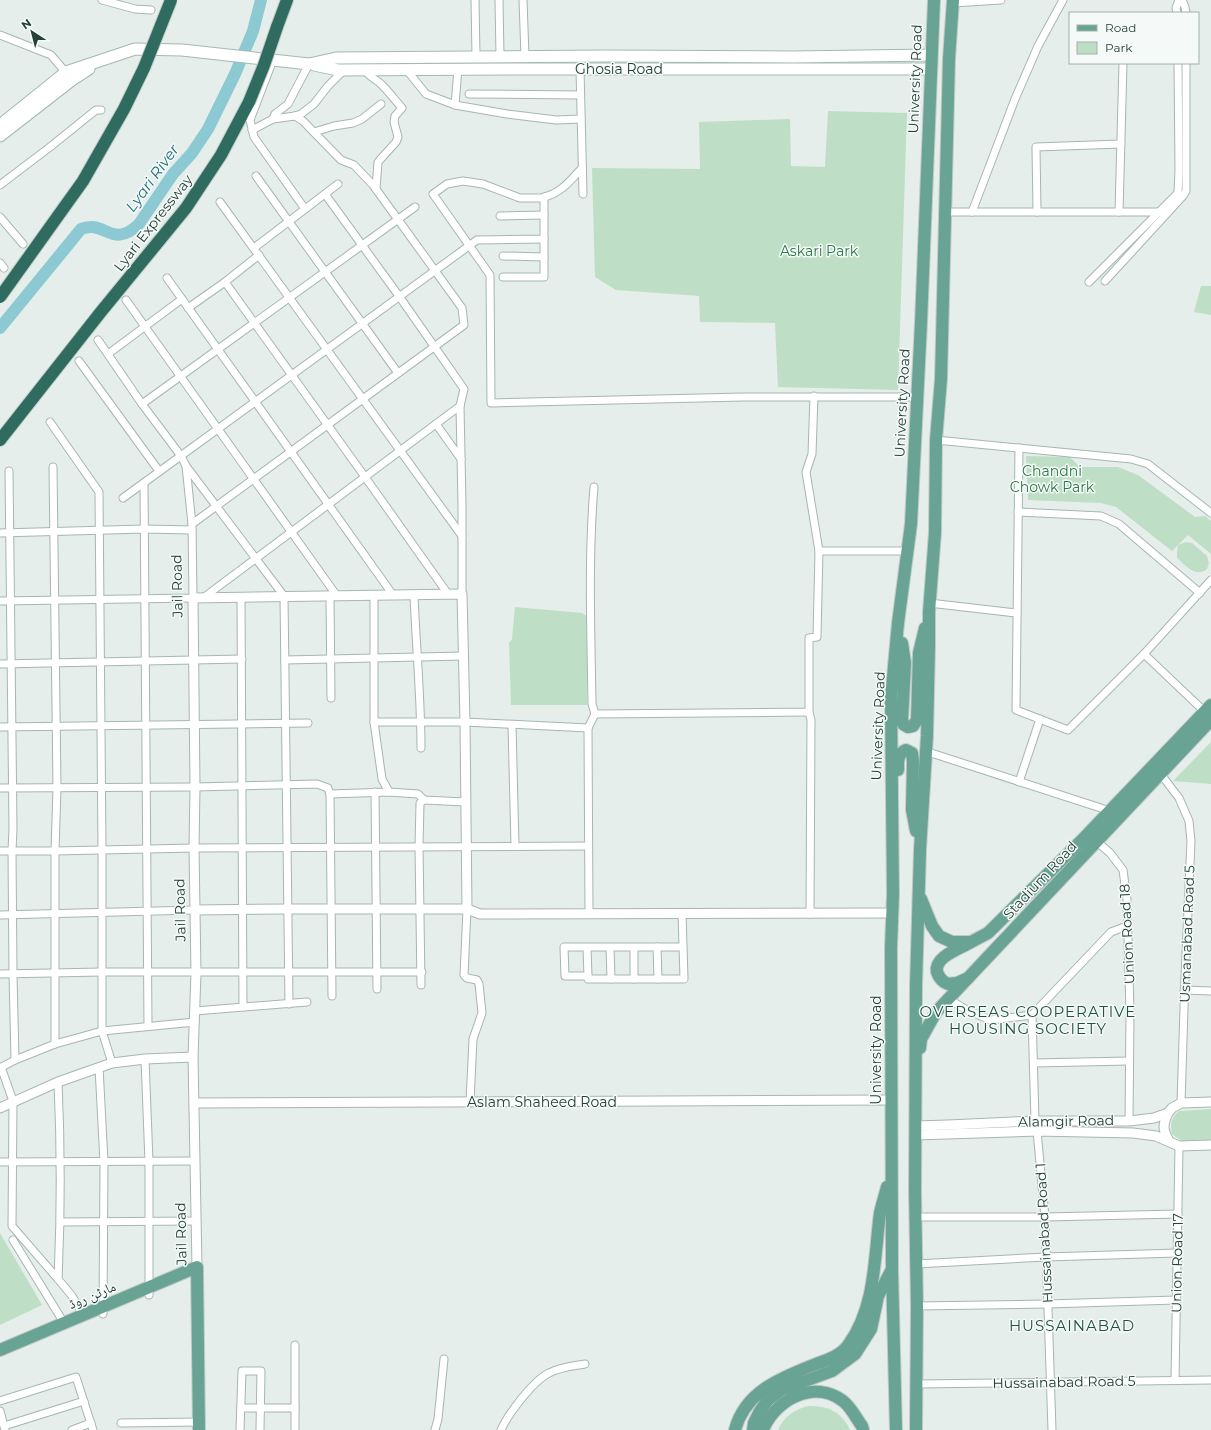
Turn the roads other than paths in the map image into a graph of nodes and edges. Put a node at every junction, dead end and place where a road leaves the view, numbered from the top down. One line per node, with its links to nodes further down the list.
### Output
1 (102, 0): 13 (street)
2 (171, 0): 84 (highway, bridge)
3 (287, 0): 111 (highway, Lyari Expressway, bridge)
4 (475, 0): 18 (street)
5 (499, 0): 19 (street)
6 (523, 0): 20 (street)
7 (934, 0): 17 (main road, University Road)
8 (1001, 0): 12 (street)
9 (1063, 0): 59 (street)
10 (1179, 0): 14 (street)
11 (1182, 0): 15 (street)
12 (953, 1): 58 (main road)
13 (151, 10)
14 (1177, 12)
15 (1186, 12)
16 (0, 35): 33 (street)
17 (931, 55): 21 (main road); 29 (main road, University Road)
18 (476, 56): 19 (main road); 23 (main road)
19 (500, 56): 20 (main road)
20 (525, 56): 21 (main road)
21 (572, 56): 28 (main road)
22 (271, 60): 23 (main road); 33 (main road); 43 (street)
23 (309, 64): 30 (main road, Ghosia Road); 40 (street)
24 (1123, 64): 46 (street)
25 (1178, 64): 62 (street)
26 (1186, 64): 62 (street)
27 (458, 69): 28 (main road, Ghosia Road); 32 (main road, Ghosia Road); 37 (street)
28 (576, 69): 29 (main road, Ghosia Road); 35 (street)
29 (930, 69): 102 (main road, University Road)
30 (344, 70): 31 (main road, Ghosia Road); 39 (street)
31 (365, 70): 32 (main road, Ghosia Road); 51 (street)
32 (406, 70): 37 (street)
33 (69, 76): 42 (main road); 45 (main road)
34 (469, 94): 35 (street)
35 (580, 95): 41 (street)
36 (381, 104): 44 (street)
37 (455, 105): 41 (street)
38 (101, 110): 50 (street)
39 (295, 116): 40 (street); 44 (street)
40 (273, 119): 43 (street)
41 (581, 119): 47 (street)
42 (0, 125)
43 (252, 130): 57 (street)
44 (314, 132): 51 (street)
45 (0, 136)
46 (1121, 144): 60 (street); 61 (street)
47 (582, 168): 53 (street); 54 (street)
48 (256, 176): 67 (street)
49 (338, 184): 52 (street)
50 (0, 185)
51 (376, 189): 66 (street)
52 (325, 194): 57 (street); 70 (street)
53 (583, 194)
54 (544, 198): 63 (street); 71 (street)
55 (220, 202): 72 (street)
56 (415, 207): 66 (street)
57 (305, 209): 67 (street)
58 (945, 212): 59 (street); 112 (main road)
59 (972, 212): 60 (street)
60 (1037, 212): 61 (street)
61 (1119, 212): 62 (street)
62 (1163, 214): 80 (street); 82 (street)
63 (544, 215): 64 (street); 68 (street)
64 (500, 216)
65 (0, 217): 69 (street)
66 (398, 219): 70 (street); 76 (street)
67 (289, 221): 72 (street); 77 (street)
68 (544, 239): 71 (street); 75 (street)
69 (23, 244)
70 (362, 245): 77 (street); 83 (street)
71 (470, 245): 76 (street); 101 (street)
72 (254, 248): 73 (street)
73 (259, 255): 81 (street); 85 (street)
74 (503, 256): 75 (street)
75 (544, 257): 78 (street)
76 (435, 271): 83 (street); 93 (street)
77 (325, 272): 85 (street); 89 (street)
78 (503, 277)
79 (167, 278): 86 (street)
80 (1105, 281)
81 (224, 282): 88 (street); 90 (street)
82 (1090, 282)
83 (399, 296): 89 (street); 93 (street)
84 (0, 297)
85 (289, 298): 90 (street); 94 (street)
86 (182, 299): 88 (street); 91 (street)
87 (126, 300): 91 (street)
88 (188, 308): 95 (street)
89 (363, 323): 94 (street); 98 (street)
90 (254, 324): 95 (street); 99 (street)
91 (145, 327): 96 (street); 100 (street)
92 (98, 340): 96 (street, Jail Road)
93 (434, 346): 98 (street); 106 (street)
94 (327, 349): 99 (street); 103 (street)
95 (218, 350): 100 (street); 104 (street)
96 (108, 354): 105 (street, Jail Road)
97 (79, 362): 121 (street)
98 (398, 373): 103 (street)
99 (291, 375): 104 (street); 108 (street)
100 (181, 377): 105 (street); 110 (street)
101 (814, 396): 102 (street); 139 (street)
102 (918, 397): 140 (main road, University Road)
103 (362, 399): 108 (street); 115 (street)
104 (255, 402): 110 (street); 114 (street)
105 (142, 404): 116 (street, Jail Road)
106 (460, 406): 109 (street); 117 (street)
107 (50, 422): 133 (street)
108 (327, 424): 114 (street); 122 (street)
109 (436, 424): 115 (street); 117 (street)
110 (218, 429): 116 (street); 123 (street)
111 (0, 440)
112 (936, 440): 113 (street); 159 (main road)
113 (1019, 448): 129 (street); 130 (street)
114 (291, 451): 123 (street); 127 (street)
115 (400, 451): 122 (street); 138 (street)
116 (181, 456): 118 (street, Jail Road); 121 (street)
117 (461, 459): 138 (street)
118 (186, 466): 128 (street); 131 (street, Jail Road)
119 (53, 467): 137 (street)
120 (9, 471): 136 (street)
121 (159, 471): 124 (street)
122 (365, 477): 127 (street); 144 (street)
123 (253, 478): 128 (street); 134 (street)
124 (144, 483): 126 (street); 132 (street)
125 (594, 487): 178 (street)
126 (123, 498)
127 (328, 504): 134 (street); 147 (street)
128 (216, 506): 131 (street); 141 (street)
129 (1018, 512): 143 (street); 160 (street)
130 (1211, 513)
131 (192, 527): 132 (street); 152 (street, Jail Road)
132 (144, 530): 133 (street); 155 (street)
133 (99, 531): 137 (street); 154 (street)
134 (292, 532): 141 (street); 150 (street)
135 (0, 533): 136 (street)
136 (9, 533): 137 (street); 156 (street)
137 (54, 533): 157 (street)
138 (462, 536): 145 (street)
139 (819, 551): 140 (street); 176 (street)
140 (907, 551): 161 (main road, University Road)
141 (256, 559): 149 (street); 153 (street)
142 (1211, 580): 143 (street)
143 (1200, 593): 162 (street)
144 (448, 594): 145 (street); 148 (street)
145 (462, 594): 164 (street)
146 (374, 595): 147 (street); 150 (street); 165 (street)
147 (393, 595): 148 (street)
148 (414, 595): 163 (street)
149 (284, 596): 150 (street); 151 (street); 169 (street)
150 (333, 596): 167 (street)
151 (241, 597): 153 (street); 166 (street)
152 (192, 598): 153 (street); 155 (street); 168 (street, Jail Road)
153 (203, 598)
154 (100, 599): 155 (street); 157 (street); 171 (street)
155 (145, 599): 170 (street)
156 (10, 600): 157 (street); 158 (street); 174 (street)
157 (55, 600): 172 (street)
158 (0, 601)
159 (929, 607): 160 (street); 161 (main road); 195 (main road)
160 (1016, 613): 179 (street)
161 (898, 623): 211 (main road, University Road)
162 (1144, 654): 177 (street); 179 (street)
163 (416, 656): 164 (street); 165 (street); 181 (street)
164 (463, 656): 182 (street)
165 (374, 658): 167 (street); 180 (street)
166 (242, 659): 168 (street); 186 (street)
167 (329, 659): 169 (street); 175 (street)
168 (193, 660): 170 (street); 185 (street, Jail Road)
169 (285, 660): 183 (street)
170 (145, 661): 171 (street); 188 (street)
171 (100, 662): 172 (street); 187 (street)
172 (56, 663): 174 (street); 191 (street)
173 (0, 664): 174 (street)
174 (11, 664): 190 (street)
175 (331, 698)
176 (809, 712): 178 (street); 244 (street)
177 (1209, 712): 196 (main road, Stadium Road); 212 (main road, Stadium Road)
178 (595, 714): 193 (street)
179 (1040, 719): 197 (street)
180 (374, 722): 181 (street); 207 (street)
181 (421, 722): 182 (street); 194 (street)
182 (464, 722): 189 (street); 210 (street)
183 (286, 723): 184 (street); 186 (street); 198 (street)
184 (308, 723)
185 (194, 724): 186 (street); 188 (street); 200 (street, Jail Road)
186 (242, 724): 199 (street)
187 (101, 725): 188 (street); 191 (street); 204 (street)
188 (146, 725): 205 (street)
189 (512, 725): 193 (street); 215 (street)
190 (12, 726): 191 (street); 192 (street); 202 (street)
191 (56, 726): 203 (street)
192 (0, 727)
193 (588, 728): 216 (street)
194 (421, 748)
195 (925, 751): 197 (street); 225 (main road)
196 (1160, 773): 213 (main road, Stadium Road); 271 (street, Usmanabad Road 5)
197 (1019, 782): 212 (street)
198 (286, 785): 199 (street); 208 (street); 218 (street)
199 (242, 786): 200 (street); 217 (street)
200 (195, 787): 205 (street); 222 (street, Jail Road)
201 (0, 788): 202 (street)
202 (13, 788): 203 (street); 227 (street)
203 (57, 788): 204 (street); 228 (street)
204 (102, 788): 205 (street); 223 (street)
205 (146, 788): 224 (street)
206 (375, 792): 207 (street); 208 (street); 220 (street)
207 (389, 792): 209 (street)
208 (330, 794): 219 (street)
209 (424, 800): 210 (street); 221 (street)
210 (465, 802): 214 (street)
211 (891, 808): 225 (main road); 241 (main road, University Road)
212 (1110, 811): 213 (main road, Stadium Road)
213 (1092, 837): 246 (street, Union Road 18); 247 (main road, Stadium Road); 264 (main road, Stadium Road)
214 (465, 846): 215 (street); 221 (street); 233 (street)
215 (515, 846): 216 (street)
216 (588, 846): 240 (street)
217 (242, 847): 218 (street); 222 (street); 235 (street)
218 (287, 847): 219 (street); 230 (street)
219 (330, 847): 220 (street); 236 (street)
220 (375, 847): 221 (street); 231 (street)
221 (419, 847): 232 (street)
222 (194, 848): 224 (street); 234 (street, Jail Road)
223 (102, 850): 224 (street); 228 (street); 238 (street)
224 (147, 850): 237 (street)
225 (920, 850): 229 (main road)
226 (0, 851): 227 (street)
227 (12, 851): 228 (street); 242 (street)
228 (56, 851): 239 (street)
229 (919, 895): 247 (main road, Stadium Road); 292 (main road)
230 (288, 909): 235 (street); 236 (street); 256 (street)
231 (376, 909): 232 (street); 236 (street); 258 (street)
232 (420, 909): 233 (street); 259 (street)
233 (466, 909): 240 (street); 296 (street)
234 (195, 910): 235 (street); 237 (street); 261 (street, Jail Road)
235 (242, 910): 255 (street)
236 (331, 910): 257 (street)
237 (147, 911): 238 (street); 254 (street)
238 (102, 912): 239 (street); 253 (street)
239 (55, 913): 242 (street); 260 (street)
240 (589, 913): 243 (street)
241 (892, 913): 244 (street); 294 (main road, University Road)
242 (13, 914): 245 (street); 263 (street)
243 (682, 914): 244 (street); 249 (street)
244 (810, 914)
245 (0, 915)
246 (1127, 926): 279 (street); 287 (street, Union Road 18)
247 (971, 942): 264 (main road)
248 (657, 947): 249 (street); 252 (street); 268 (street)
249 (683, 947): 268 (street)
250 (588, 948): 251 (street); 265 (street); 265 (street)
251 (610, 948): 252 (street); 266 (street)
252 (634, 948): 267 (street)
253 (102, 972): 254 (street); 260 (street); 282 (street)
254 (148, 972): 261 (street); 281 (street)
255 (243, 972): 256 (street); 261 (street); 277 (street)
256 (288, 972): 257 (street); 276 (street)
257 (332, 972): 258 (street); 273 (street)
258 (377, 972): 259 (street); 270 (street)
259 (422, 972): 269 (street)
260 (55, 973): 263 (street); 283 (street)
261 (196, 973): 278 (street, Jail Road)
262 (0, 974): 263 (street)
263 (13, 974): 286 (street)
264 (972, 975): 274 (main road, Stadium Road)
265 (588, 976): 266 (street)
266 (611, 979): 267 (street)
267 (634, 979): 268 (street)
268 (658, 979)
269 (421, 985)
270 (377, 989)
271 (1184, 990): 272 (street); 299 (street, Usmanabad Road 5)
272 (1211, 990)
273 (332, 996)
274 (949, 999): 279 (street); 292 (main road, Stadium Road)
275 (307, 1002): 276 (street)
276 (289, 1004): 277 (street)
277 (243, 1007): 278 (street)
278 (195, 1011): 280 (street, Jail Road)
279 (1032, 1015): 288 (street)
280 (195, 1022): 281 (street); 284 (street, Jail Road)
281 (148, 1026): 282 (street)
282 (102, 1031): 283 (street); 289 (street)
283 (55, 1044): 286 (street)
284 (193, 1057): 285 (street); 298 (street, Jail Road)
285 (145, 1059): 289 (street); 314 (street)
286 (15, 1060): 291 (street)
287 (1129, 1061): 288 (street); 303 (street, Union Road 18)
288 (1034, 1063): 302 (street)
289 (112, 1064): 290 (street)
290 (99, 1067): 293 (street); 313 (street)
291 (1, 1068): 295 (street)
292 (915, 1074): 304 (main road)
293 (58, 1082): 295 (street); 312 (street)
294 (891, 1100): 296 (street, Aslam Shaheed Road); 315 (main road, University Road)
295 (14, 1101): 300 (street); 311 (street)
296 (470, 1102): 298 (street, Aslam Shaheed Road)
297 (1211, 1102): 299 (street)
298 (194, 1103): 309 (street, Jail Road)
299 (1181, 1103): 301 (street, Alamgir Road)
300 (0, 1108)
301 (1168, 1113): 303 (street, Alamgir Road); 306 (street)
302 (1035, 1121): 303 (street, Alamgir Road); 304 (street, Alamgir Road)
303 (1129, 1121)
304 (916, 1130): 305 (street, Alamgir Road); 317 (main road)
305 (1038, 1131): 306 (street, Alamgir Road); 318 (street, Hussainabad Road 1)
306 (1169, 1141): 308 (street, Alamgir Road)
307 (1211, 1145): 308 (street, Alamgir Road)
308 (1179, 1146): 316 (street, Union Road 17)
309 (195, 1161): 314 (street); 319 (street, Jail Road)
310 (0, 1162): 311 (street)
311 (12, 1162): 312 (street); 329 (street)
312 (61, 1162): 313 (street); 320 (street)
313 (104, 1162): 314 (street); 321 (street)
314 (149, 1162): 322 (street)
315 (891, 1171): 328 (main road, University Road); 364 (main road)
316 (1178, 1214): 318 (street); 324 (street, Union Road 17)
317 (915, 1217): 318 (street); 326 (main road)
318 (1045, 1218): 325 (street, Hussainabad Road 1)
319 (196, 1221): 322 (street); 327 (street, Jail Road)
320 (61, 1222): 321 (street); 329 (street)
321 (104, 1222): 322 (street); 334 (street)
322 (148, 1222): 330 (street)
323 (13, 1240): 336 (street)
324 (1177, 1253): 325 (street); 331 (street, Union Road 17)
325 (1046, 1257): 326 (street); 332 (street, Hussainabad Road 1)
326 (916, 1264): 333 (main road)
327 (197, 1270): 330 (main road); 355 (main road, Jail Road)
328 (892, 1270): 343 (main road, University Road); 365 (main road)
329 (58, 1279): 335 (street)
330 (148, 1291): 334 (main road)
331 (1176, 1300): 332 (street); 344 (street, Union Road 17)
332 (1048, 1304): 333 (street); 346 (street, Hussainabad Road 1)
333 (918, 1306): 342 (main road)
334 (103, 1311): 335 (main road, مارٹن روڈ); 339 (main road)
335 (83, 1315): 336 (main road, مارٹن روڈ)
336 (64, 1323): 338 (main road, مارٹن روڈ)
337 (296, 1345): 351 (street)
338 (0, 1350)
339 (0, 1356)
340 (444, 1359): 362 (street)
341 (586, 1364): 363 (street)
342 (917, 1371): 343 (main road); 347 (main road)
343 (895, 1372): 368 (main road, University Road)
344 (1175, 1380): 345 (street, Hussainabad Road 5); 346 (street, Hussainabad Road 5)
345 (1211, 1380)
346 (1050, 1382): 347 (street, Hussainabad Road 5); 370 (street, Hussainabad Road 1)
347 (917, 1384): 369 (main road)
348 (0, 1401): 349 (street)
349 (84, 1401): 356 (street); 357 (street)
350 (241, 1408): 352 (street); 352 (street); 359 (street)
351 (295, 1408): 352 (street); 361 (street)
352 (261, 1409): 360 (street)
353 (0, 1411): 357 (street)
354 (121, 1423): 355 (street)
355 (199, 1426)
356 (92, 1427): 358 (street)
357 (4, 1428)
358 (72, 1430)
359 (240, 1430)
360 (260, 1430)
361 (295, 1430)
362 (435, 1430)
363 (500, 1430)
364 (735, 1430)
365 (753, 1430)
366 (764, 1430): 367 (main road)
367 (863, 1430)
368 (896, 1430)
369 (916, 1430)
370 (1052, 1430)

